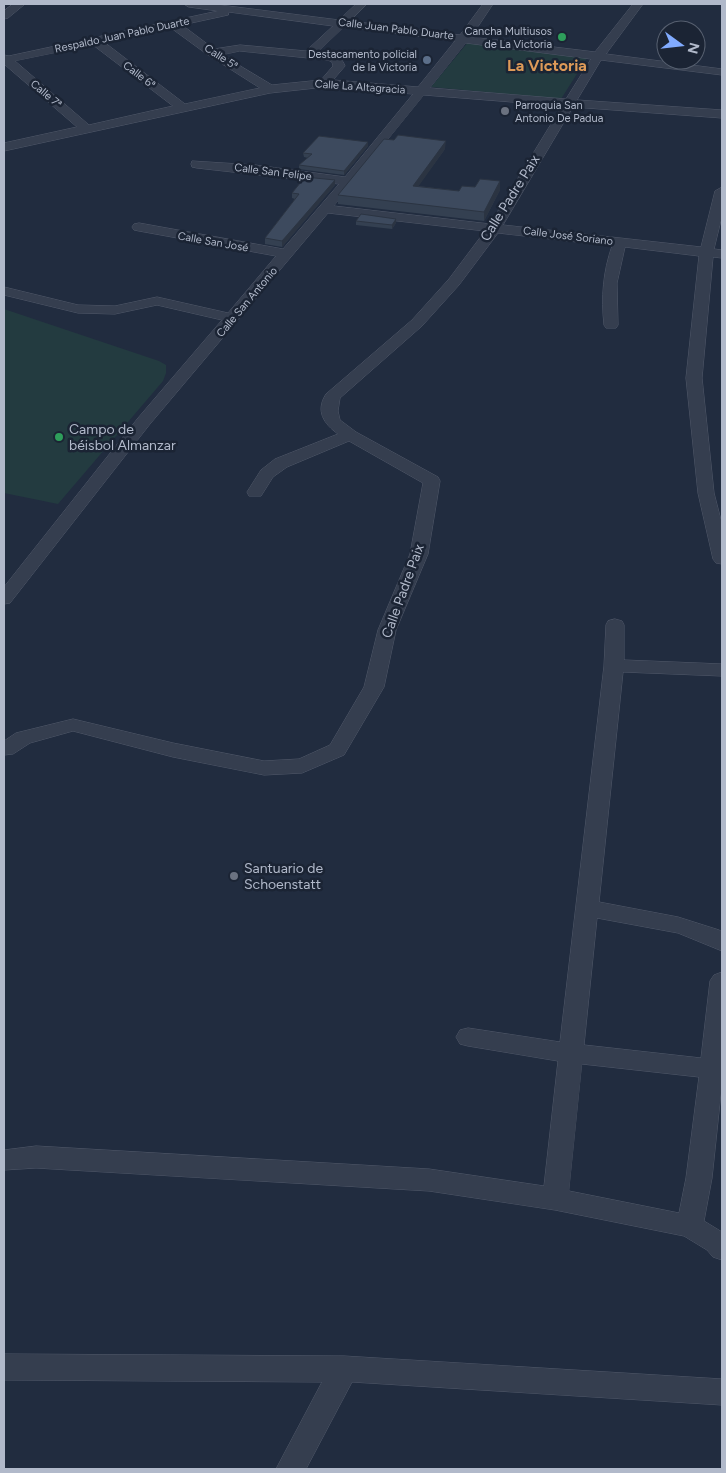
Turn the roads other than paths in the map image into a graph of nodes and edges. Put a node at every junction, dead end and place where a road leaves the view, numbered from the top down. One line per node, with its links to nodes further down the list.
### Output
1 (20, 4): 7 (street)
2 (189, 4): 6 (street, Calle Juan Pablo Duarte)
3 (362, 4): 8 (street)
4 (488, 4): 10 (street, Calle San Antonio)
5 (638, 4): 14 (street, Calle Padre Paix)
6 (238, 10): 8 (street, Calle Juan Pablo Duarte); 9 (street, Respaldo Juan Pablo Duarte)
7 (4, 16)
8 (344, 23): 10 (street, Calle Juan Pablo Duarte); 13 (street)
9 (173, 24): 11 (street, Respaldo Juan Pablo Duarte); 12 (street, Calle 5ª)
10 (464, 38): 14 (street, Calle Juan Pablo Duarte); 20 (street, Calle San Antonio)
11 (95, 41): 15 (street, Respaldo Juan Pablo Duarte); 21 (street, Calle 6ª)
12 (212, 53): 13 (street); 17 (street, Calle 5ª)
13 (310, 54): 18 (street)
14 (598, 56): 16 (street, Calle Juan Pablo Duarte); 22 (street, Calle Padre Paix)
15 (5, 59): 25 (street, Calle 7ª)
16 (722, 72)
17 (255, 80): 19 (street, Calle 5ª); 21 (street)
18 (325, 83): 19 (street, Calle La Altagracia); 20 (street, Calle La Altagracia)
19 (270, 89): 23 (street, Calle La Altagracia)
20 (419, 91): 22 (street, Calle La Altagracia); 29 (street, Calle San Antonio)
21 (171, 99): 23 (street, Calle 6ª); 25 (street)
22 (568, 103): 24 (street, Calle La Altagracia); 33 (street, Calle Padre Paix)
23 (184, 109): 26 (street, Calle La Altagracia)
24 (722, 114)
25 (76, 120): 26 (street, Calle 7ª)
26 (88, 130): 27 (street, Calle La Altagracia)
27 (4, 147)
28 (197, 164): 29 (street, Calle San Felipe)
29 (348, 181): 31 (street, Calle San Antonio)
30 (722, 191): 35 (street)
31 (325, 209): 33 (street, Calle José Soriano); 36 (street, Calle San Antonio)
32 (139, 227): 36 (street, Calle San José)
33 (494, 228): 34 (street, Calle José Soriano); 41 (street, Calle Padre Paix)
34 (620, 243): 35 (street, Calle José Soriano); 40 (street)
35 (706, 253): 37 (street, Calle José Soriano); 43 (street)
36 (286, 254): 39 (street, Calle San Antonio)
37 (722, 254)
38 (4, 291): 39 (street)
39 (233, 318): 44 (street, Calle San Antonio)
40 (611, 325)
41 (350, 436): 42 (street); 48 (street, Calle Padre Paix)
42 (255, 492)
43 (722, 559)
44 (4, 599)
45 (615, 625): 46 (street)
46 (614, 666): 47 (street); 49 (street)
47 (722, 670)
48 (6, 749)
49 (587, 908): 50 (street); 53 (street)
50 (722, 943)
51 (722, 981): 54 (street)
52 (468, 1037): 53 (street)
53 (570, 1053): 54 (street); 56 (street)
54 (717, 1069): 57 (street)
55 (4, 1160): 56 (street)
56 (554, 1199): 57 (street)
57 (690, 1226): 58 (street)
58 (722, 1249)
59 (4, 1366): 60 (street)
60 (344, 1369): 61 (street); 62 (street)
61 (722, 1392)
62 (291, 1469)

